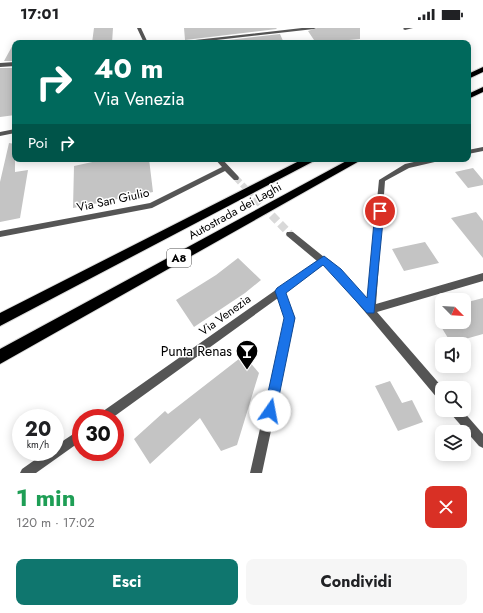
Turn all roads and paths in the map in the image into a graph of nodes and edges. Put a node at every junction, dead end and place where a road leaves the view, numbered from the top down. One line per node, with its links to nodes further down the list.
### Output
1 (139, 28): 5 (street)
2 (314, 28): 6 (street)
3 (411, 28): 4 (street)
4 (405, 29)
5 (145, 40)
6 (204, 40)
7 (12, 64): 8 (street)
8 (0, 65)
9 (483, 69): 10 (highway)
10 (471, 75)
11 (483, 89): 12 (highway)
12 (471, 95)
13 (12, 132): 14 (street)
14 (0, 134)
15 (483, 149): 16 (street)
16 (471, 151)
17 (220, 162): 21 (street)
18 (305, 162): 29 (highway, Autostrada dei Laghi / A8)
19 (353, 162): 30 (highway, Autostrada dei Laghi / A8)
20 (424, 162): 28 (street)
21 (225, 168): 22 (street); 23 (street, Via San Giulio)
22 (236, 178)
23 (0, 234)
24 (290, 234): 25 (street)
25 (324, 260): 27 (street, Via Venezia); 28 (street)
26 (483, 277): 28 (street)
27 (280, 291): 32 (street, Via Venezia); 37 (street)
28 (371, 310): 31 (street)
29 (0, 320)
30 (0, 357)
31 (435, 387)
32 (116, 409)
33 (461, 417): 35 (street)
34 (72, 440): 36 (street)
35 (483, 442)
36 (26, 473)
37 (256, 473)

